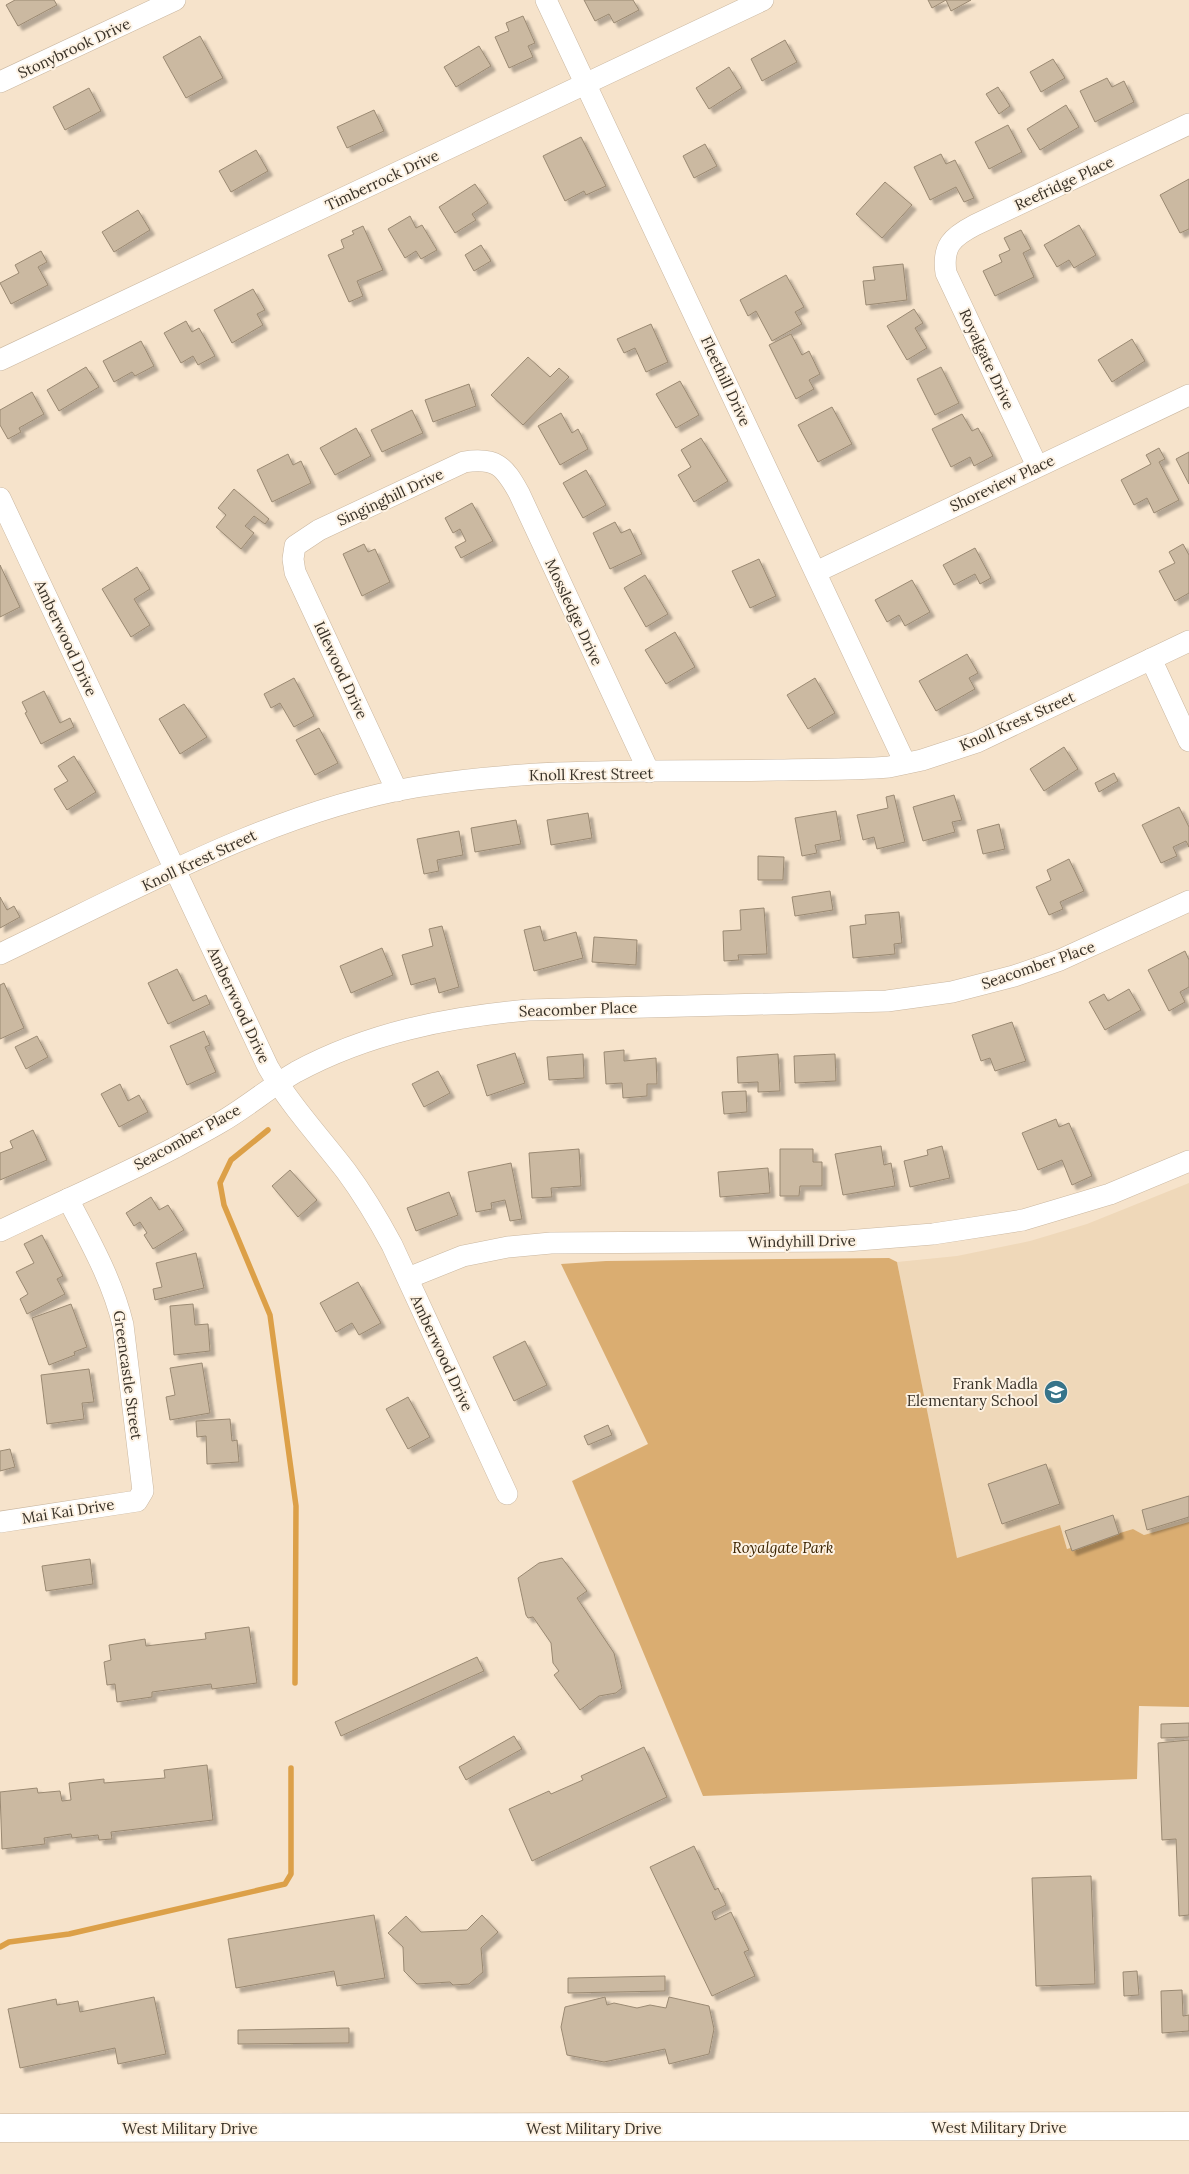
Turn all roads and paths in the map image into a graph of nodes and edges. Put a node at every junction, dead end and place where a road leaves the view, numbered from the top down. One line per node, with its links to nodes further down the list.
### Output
1 (175, 0): 4 (street, Stonybrook Drive)
2 (546, 0): 5 (street, Fleethill Drive)
3 (763, 0): 5 (street, Timberrock Drive)
4 (0, 82)
5 (586, 84): 8 (street, Timberrock Drive); 14 (street, Fleethill Drive)
6 (1189, 124): 7 (street, Reefridge Place)
7 (946, 250): 11 (street, Royalgate Drive)
8 (0, 360)
9 (1189, 395): 11 (street, Shoreview Place)
10 (490, 461): 13 (street, Singinghill Drive); 19 (street, Mossledge Drive)
11 (1037, 466): 14 (street, Shoreview Place)
12 (0, 498): 21 (street, Amberwood Drive)
13 (295, 546): 20 (street, Idlewood Drive)
14 (816, 572): 18 (street, Fleethill Drive)
15 (1189, 641): 16 (street, Knoll Krest Street)
16 (1151, 659): 17 (street); 18 (street, Knoll Krest Street)
17 (1189, 741)
18 (905, 763): 19 (street, Knoll Krest Street)
19 (649, 772): 20 (street, Knoll Krest Street)
20 (397, 791): 21 (street, Knoll Krest Street)
21 (176, 870): 23 (street, Knoll Krest Street); 24 (street, Amberwood Drive)
22 (1189, 901): 24 (street, Seacomber Place)
23 (0, 954)
24 (277, 1083): 26 (street, Seacomber Place); 28 (street, Amberwood Drive)
25 (1189, 1161): 28 (street, Windyhill Drive)
26 (68, 1199): 27 (street, Seacomber Place); 30 (street, Greencastle Street)
27 (0, 1231)
28 (408, 1278): 29 (street, Amberwood Drive)
29 (507, 1494)
30 (137, 1501): 31 (street, Mai Kai Drive)
31 (0, 1522)
32 (1189, 2126): 33 (main road, West Military Drive)
33 (0, 2128)

